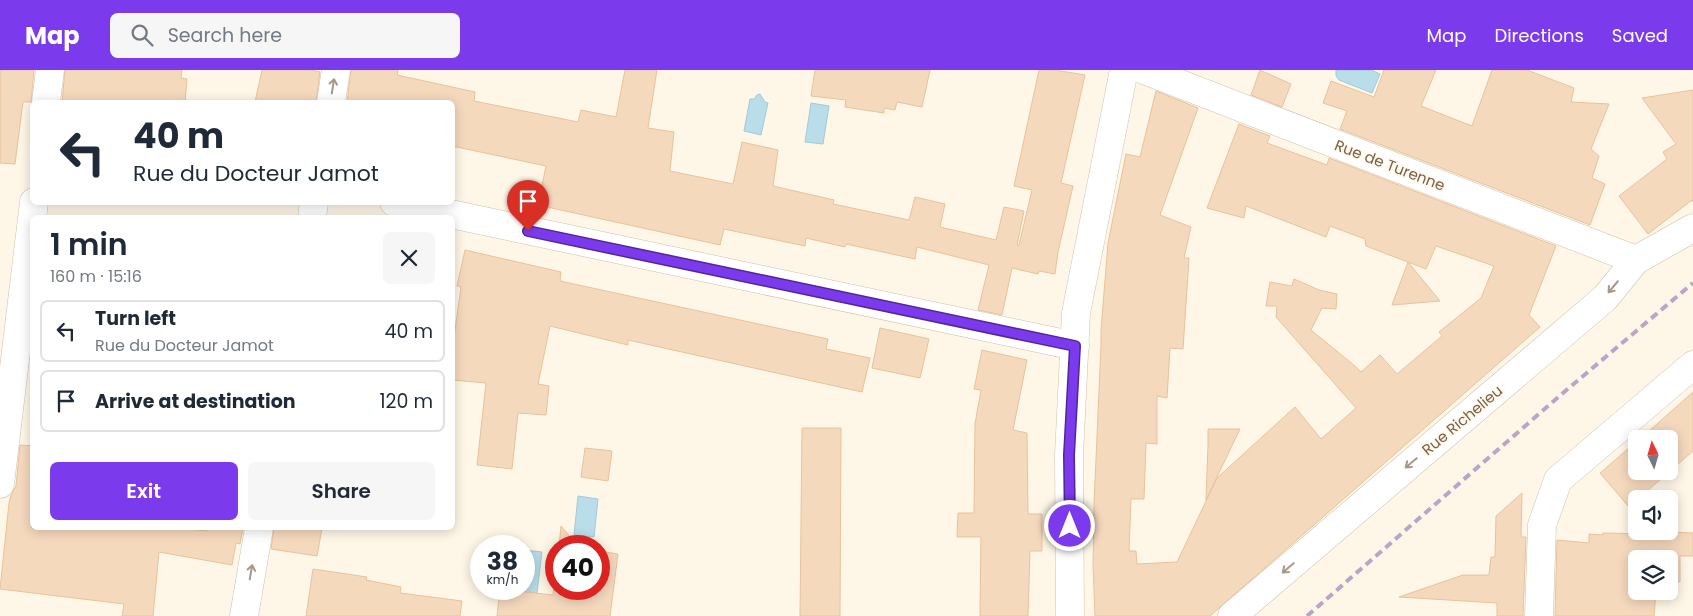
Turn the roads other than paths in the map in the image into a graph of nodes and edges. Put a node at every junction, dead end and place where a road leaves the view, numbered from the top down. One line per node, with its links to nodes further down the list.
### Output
1 (50, 70): 5 (street)
2 (336, 70): 6 (street, one-way to 2)
3 (1124, 70): 11 (street)
4 (1144, 70): 10 (street, Rue de Turenne)
5 (46, 100)
6 (331, 100)
7 (408, 205): 11 (street)
8 (1693, 228): 10 (street, Rue Richelieu)
9 (30, 235): 13 (street)
10 (1636, 260): 17 (street, Rue Richelieu, one-way to 17)
11 (1075, 346): 16 (street)
12 (1693, 365): 18 (street)
13 (0, 484)
14 (259, 530): 15 (street, one-way to 14)
15 (244, 616)
16 (1070, 616)
17 (1232, 616)
18 (1539, 616)

